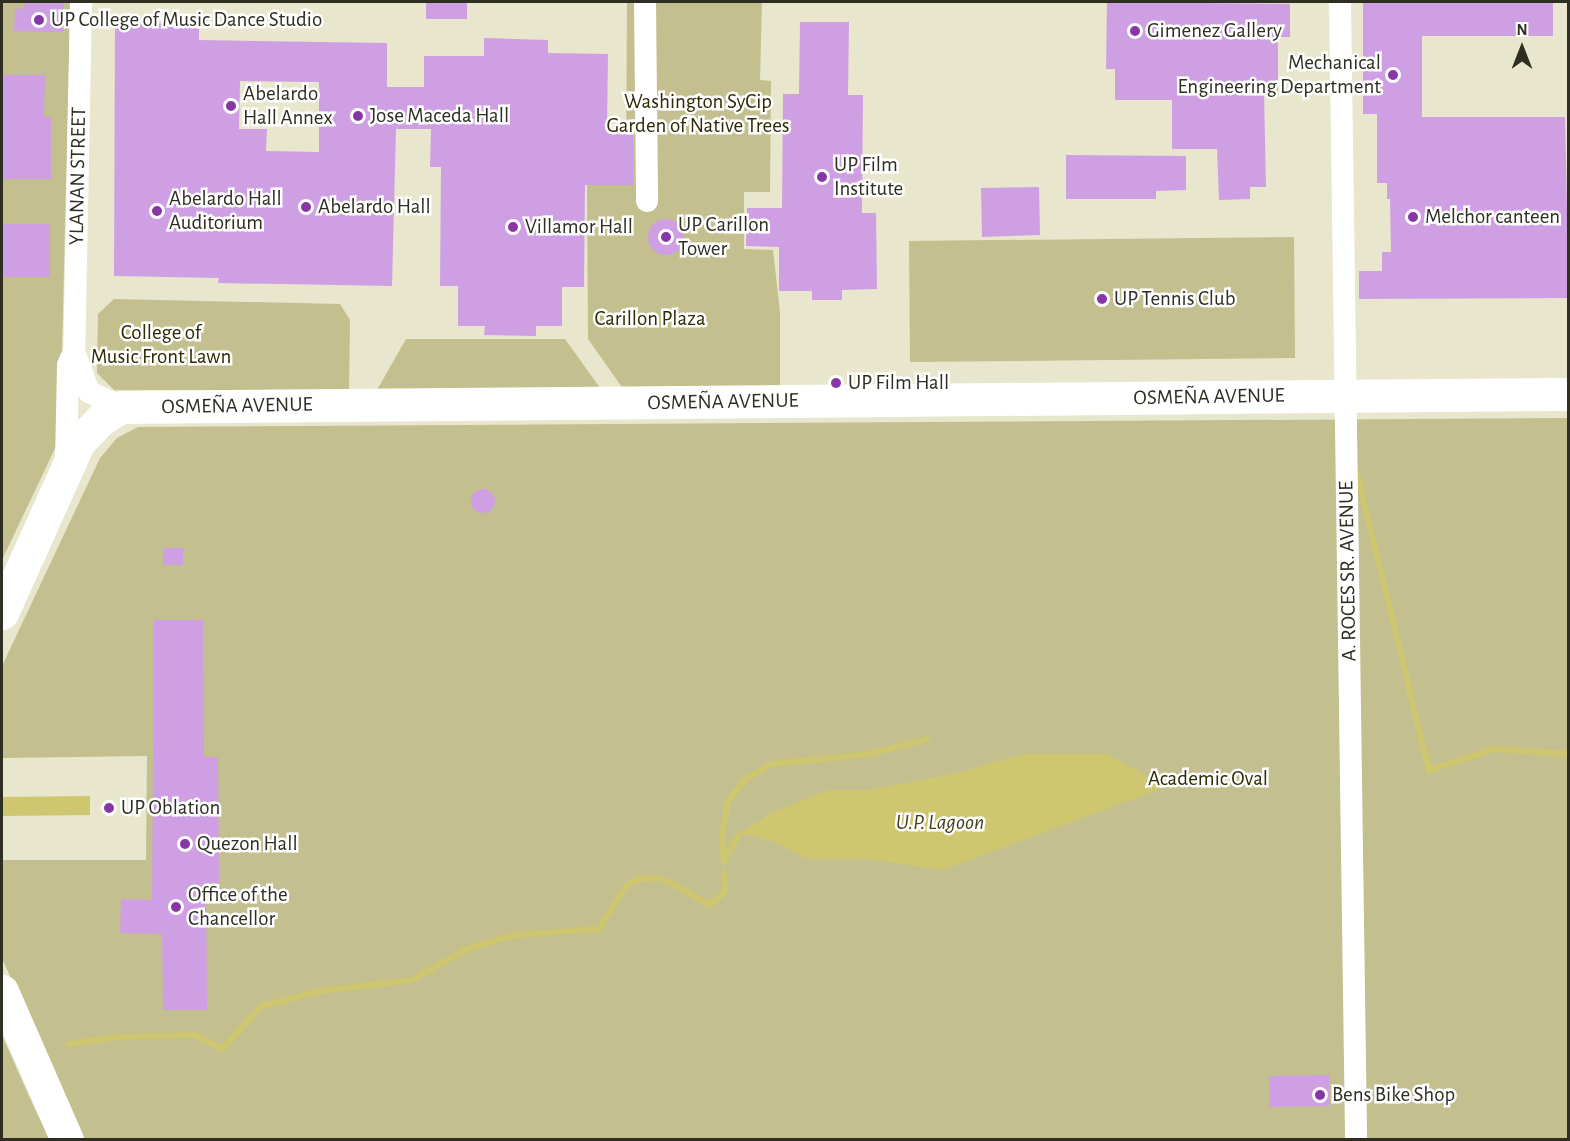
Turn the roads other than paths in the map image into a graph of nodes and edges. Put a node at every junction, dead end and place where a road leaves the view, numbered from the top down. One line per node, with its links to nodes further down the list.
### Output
1 (81, 2): 5 (street, YLANAN STREET)
2 (645, 2): 4 (street)
3 (1340, 2): 7 (street, A. ROCES SR. AVENUE)
4 (647, 201)
5 (74, 351): 8 (street, YLANAN STREET); 9 (street, YLANAN STREET)
6 (1569, 394): 7 (street, OSMEÑA AVENUE)
7 (1346, 396): 8 (street, OSMEÑA AVENUE); 13 (street, A. ROCES SR. AVENUE)
8 (122, 407): 9 (street)
9 (66, 465): 10 (street)
10 (2, 613)
11 (2, 991): 12 (street)
12 (67, 1140)
13 (1356, 1140)

